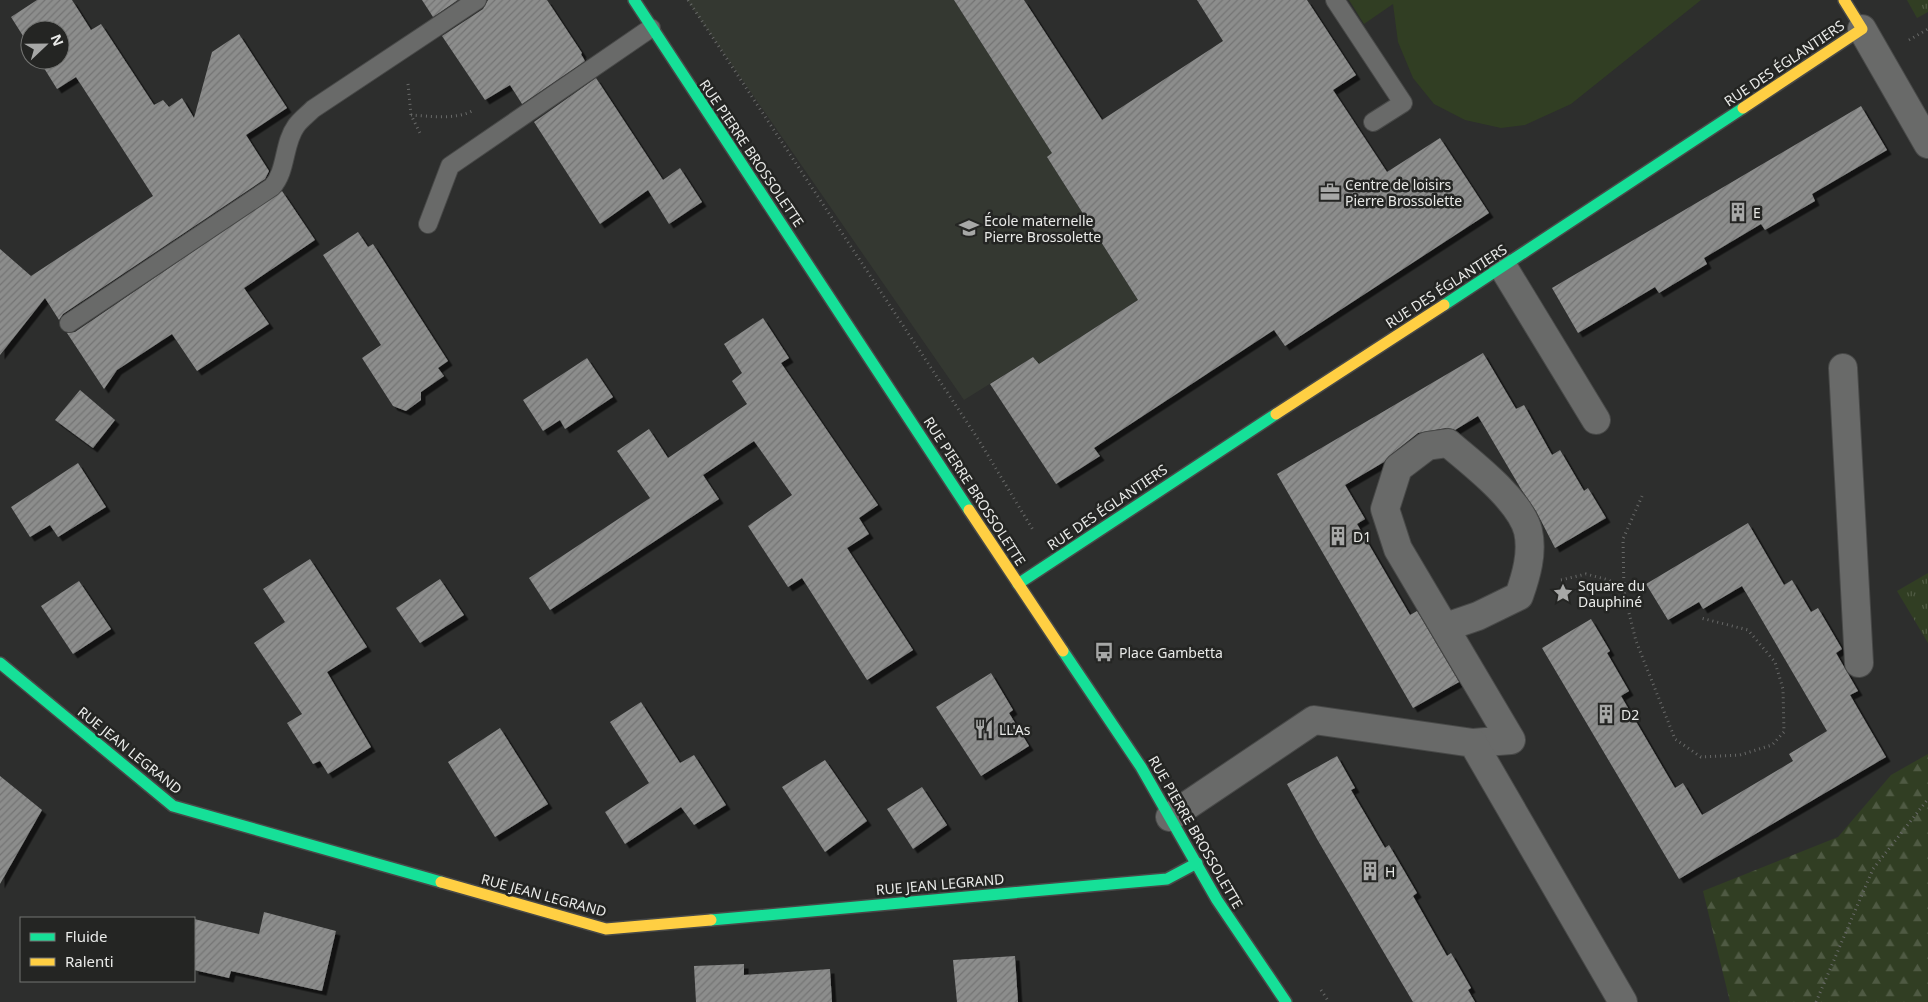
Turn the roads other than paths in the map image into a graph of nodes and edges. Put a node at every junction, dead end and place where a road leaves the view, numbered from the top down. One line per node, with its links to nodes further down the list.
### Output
1 (477, 0): 11 (lane)
2 (634, 0): 5 (street, RUE PIERRE BROSSOLETTE)
3 (1335, 0): 7 (lane)
4 (1844, 0): 6 (street, RUE DES ÉGLANTIERS)
5 (651, 28): 9 (lane); 14 (street, RUE PIERRE BROSSOLETTE)
6 (1862, 30): 8 (street); 10 (street, RUE DES ÉGLANTIERS)
7 (1373, 122)
8 (1928, 144)
9 (428, 224)
10 (1503, 267): 13 (street); 14 (street, RUE DES ÉGLANTIERS)
11 (69, 324)
12 (1843, 368): 17 (street)
13 (1596, 420)
14 (1018, 584): 19 (street, RUE PIERRE BROSSOLETTE)
15 (1446, 627): 15 (street); 18 (street)
16 (0, 663): 20 (street, RUE JEAN LEGRAND)
17 (1859, 663)
18 (1473, 743): 19 (street); 22 (street)
19 (1170, 817): 20 (street, RUE PIERRE BROSSOLETTE)
20 (1196, 863): 21 (street, RUE PIERRE BROSSOLETTE)
21 (1286, 1002)
22 (1623, 1002)

